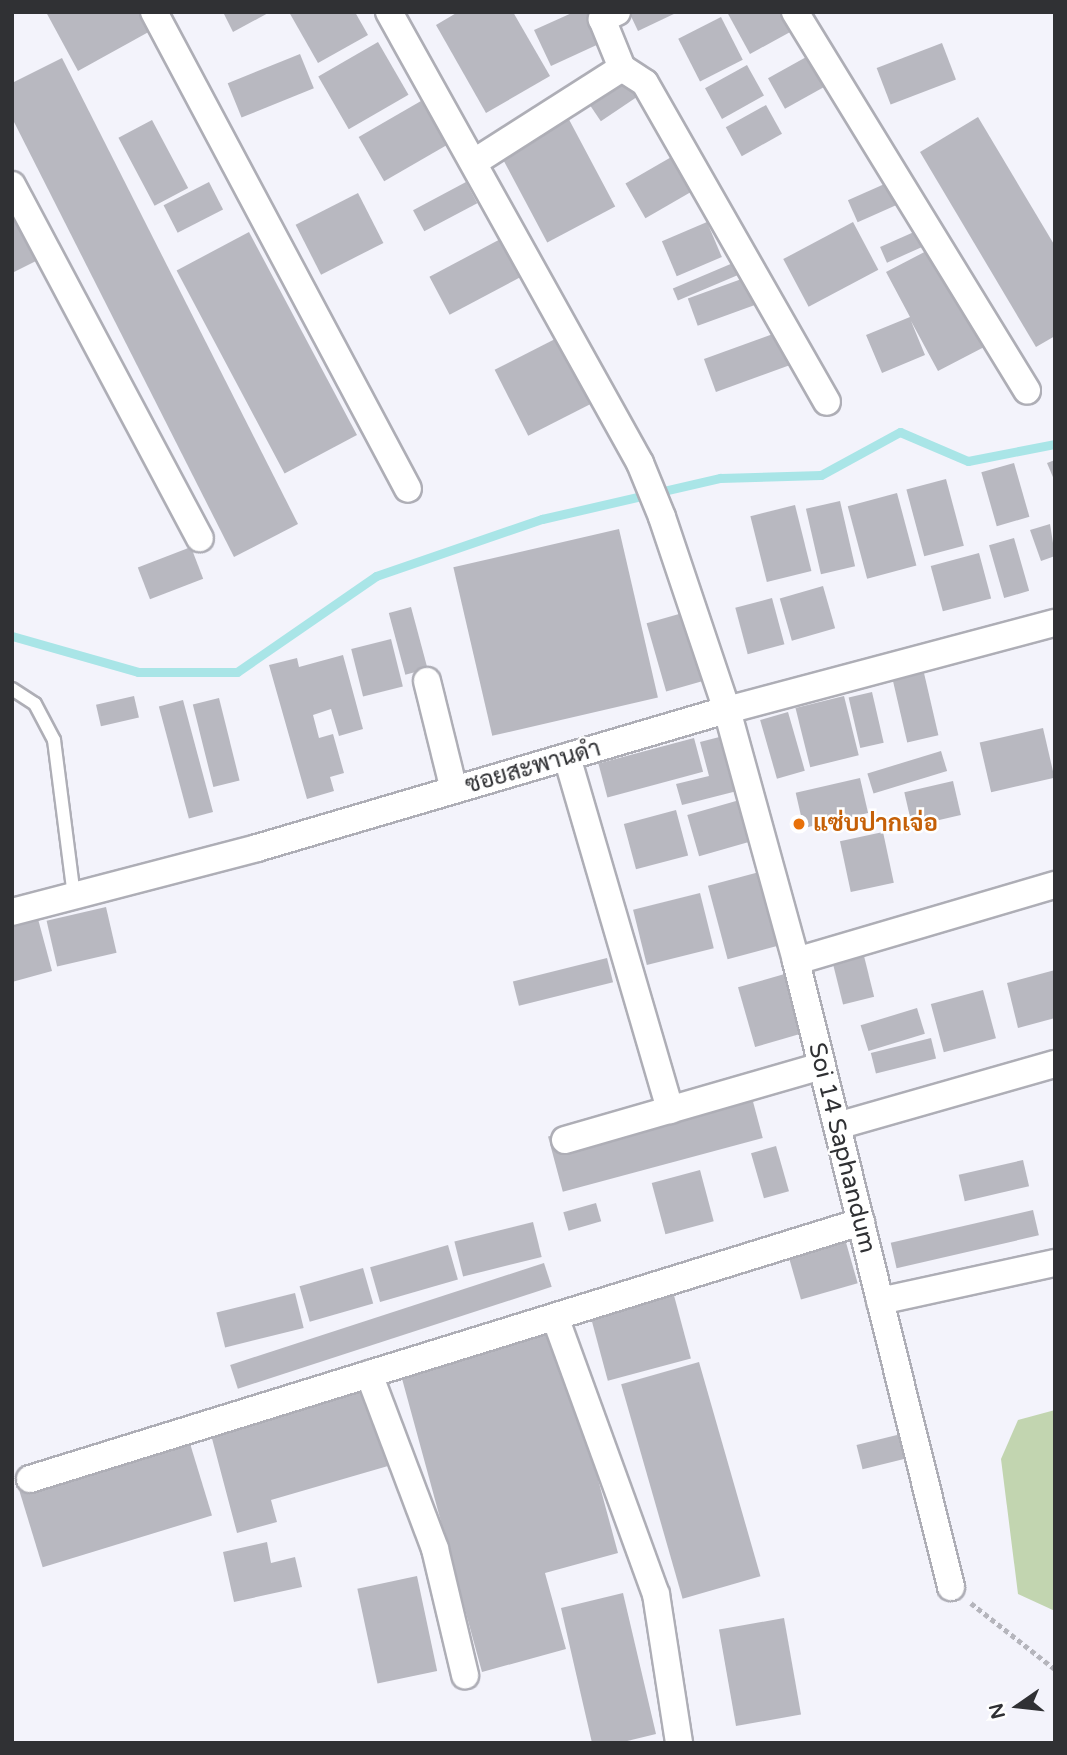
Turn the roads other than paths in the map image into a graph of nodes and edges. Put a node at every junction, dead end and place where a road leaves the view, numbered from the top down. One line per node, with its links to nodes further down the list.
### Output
1 (154, 12): 10 (street)
2 (389, 12): 6 (street, Soi 14 Saphandum)
3 (617, 12): 5 (street)
4 (795, 12): 8 (street)
5 (622, 68): 6 (street); 9 (street)
6 (476, 161): 15 (street, Soi 14 Saphandum)
7 (12, 185): 11 (street)
8 (1027, 391)
9 (827, 402)
10 (408, 489)
11 (200, 538)
12 (1055, 623): 15 (street, ซอยสะพานดำ)
13 (427, 681): 17 (street)
14 (12, 689): 19 (lane)
15 (727, 710): 16 (street, ซอยสะพานดำ); 21 (street, Soi 14 Saphandum)
16 (567, 757): 17 (street, ซอยสะพานดำ); 24 (street)
17 (454, 790): 19 (street, ซอยสะพานดำ)
18 (1055, 886): 21 (street)
19 (74, 896): 20 (street, ซอยสะพานดำ)
20 (12, 912)
21 (796, 961): 23 (street, Soi 14 Saphandum)
22 (1055, 1064): 25 (street)
23 (822, 1066): 24 (street); 25 (street, Soi 14 Saphandum)
24 (670, 1110): 26 (street)
25 (837, 1126): 27 (street, Soi 14 Saphandum)
26 (565, 1140)
27 (861, 1222): 29 (street, Soi 14 Saphandum); 30 (street)
28 (1055, 1263): 29 (street)
29 (880, 1301): 33 (street, Soi 14 Saphandum)
30 (555, 1317): 31 (street); 35 (street)
31 (369, 1374): 32 (street); 34 (street)
32 (30, 1479)
33 (951, 1587)
34 (465, 1675)
35 (679, 1743)

